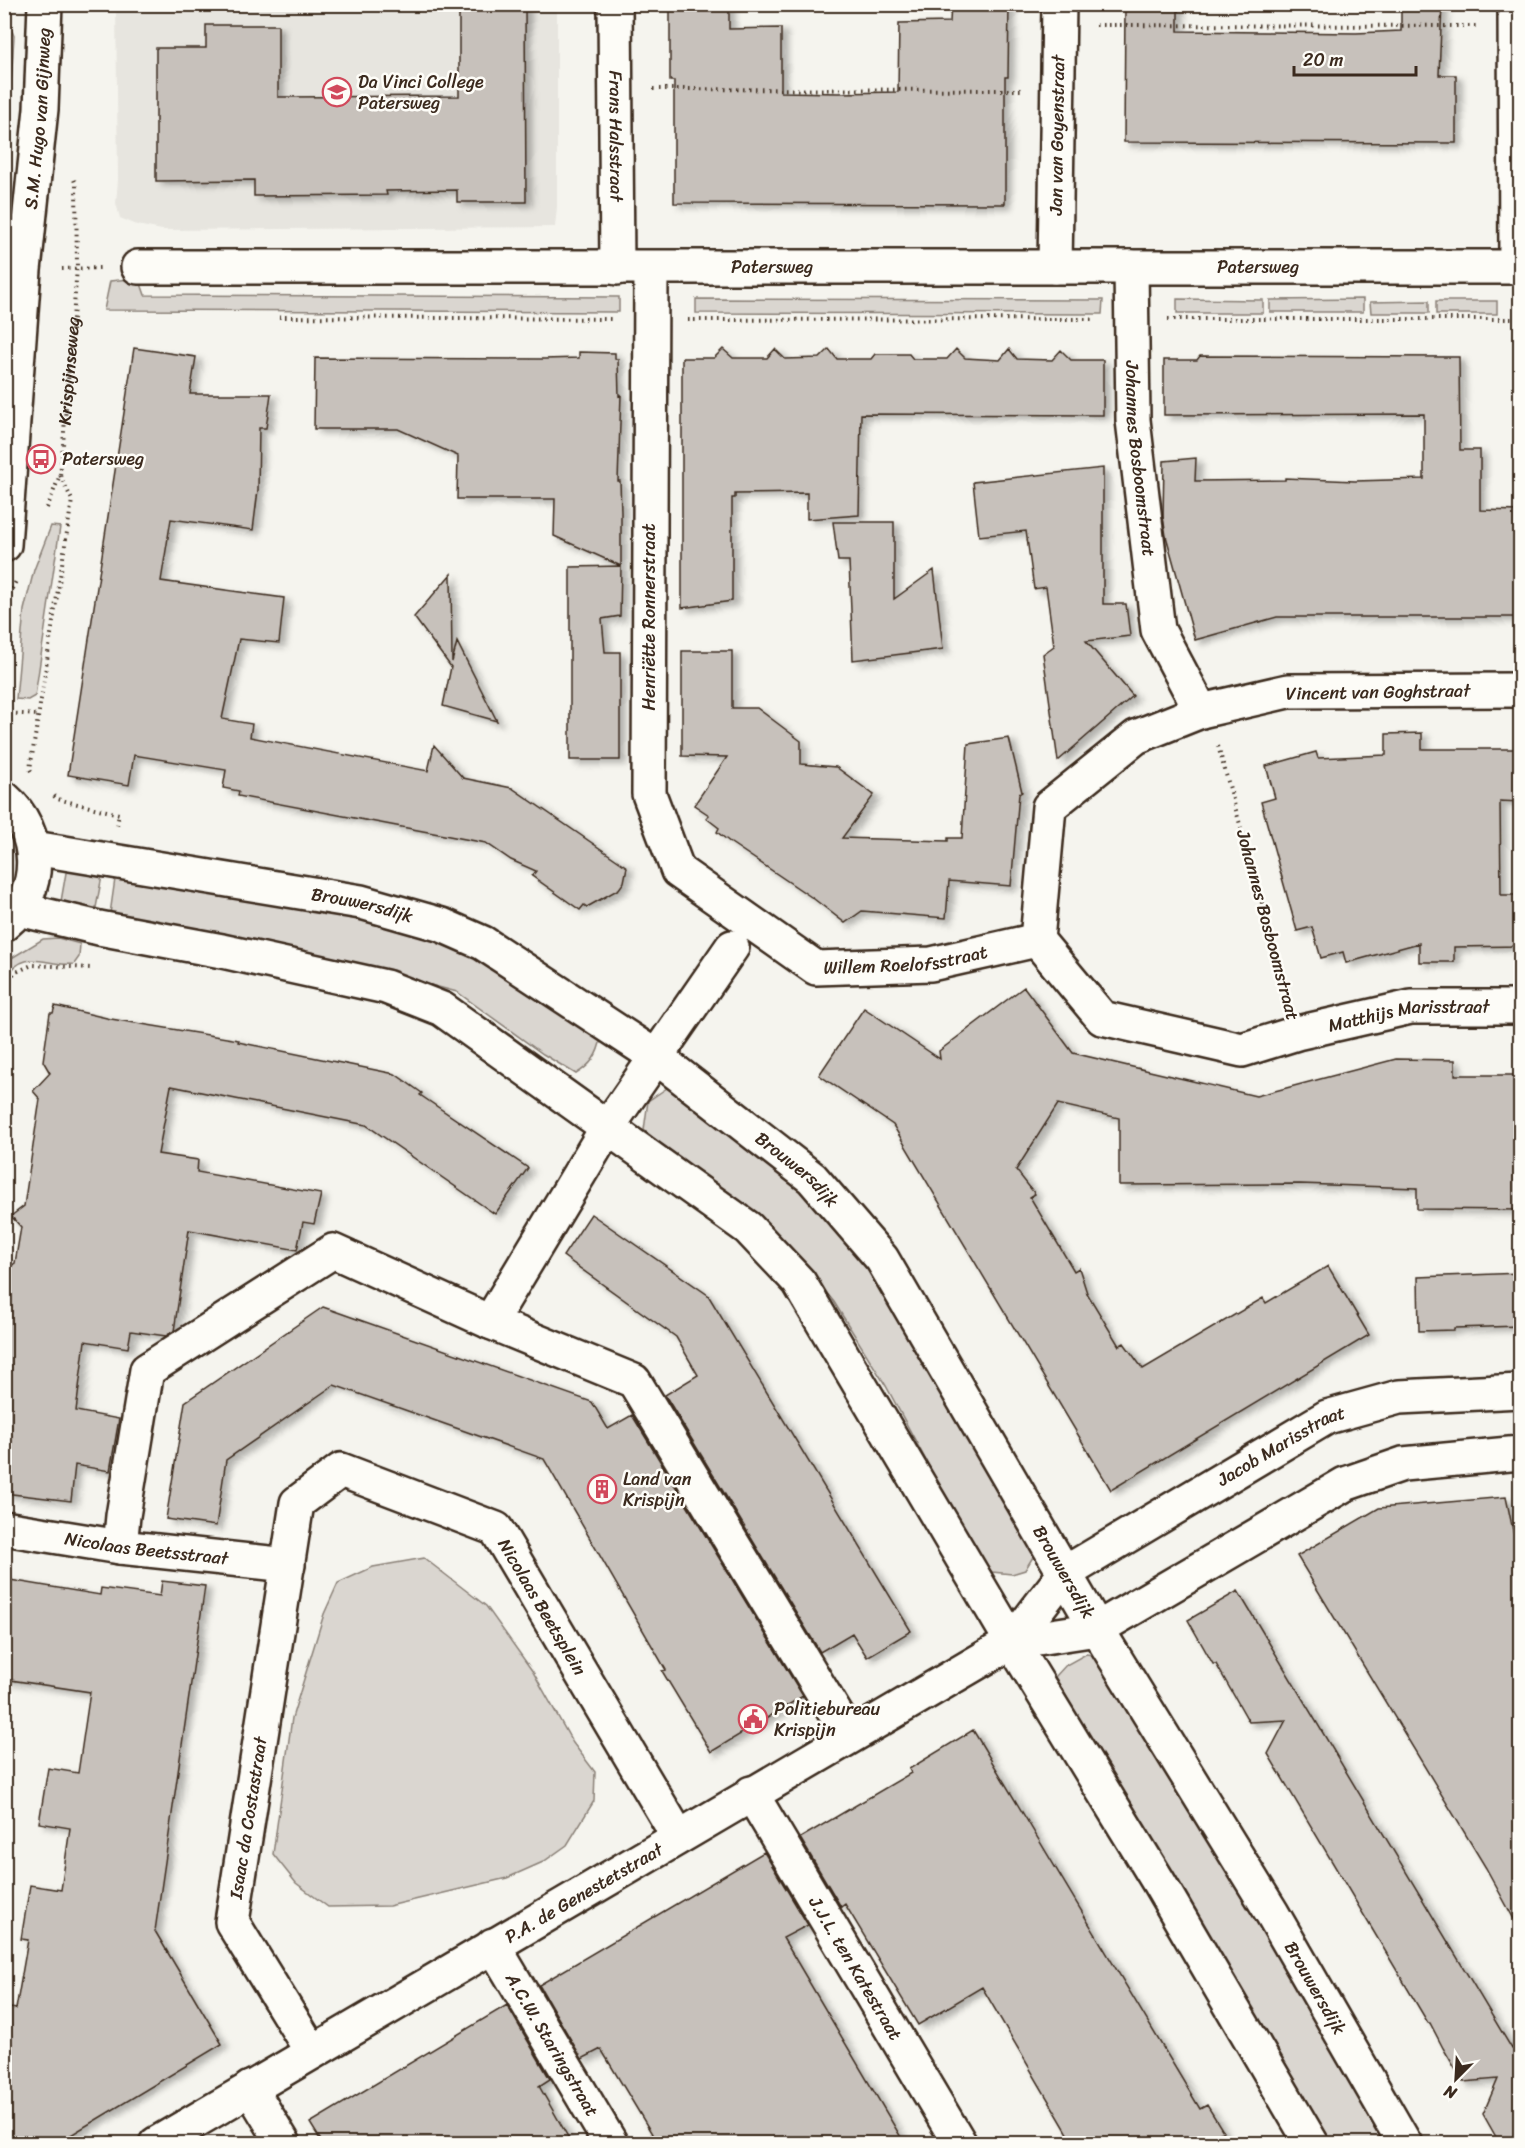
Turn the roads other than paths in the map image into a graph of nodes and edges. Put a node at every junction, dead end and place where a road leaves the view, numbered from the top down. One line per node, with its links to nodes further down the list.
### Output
1 (45, 4): 11 (street, S.M. Hugo van Gijnweg)
2 (615, 4): 9 (street, Frans Halsstraat)
3 (1059, 15): 6 (street, Jan van Goyenstraat)
4 (1515, 15): 8 (street)
5 (138, 267): 9 (street, Patersweg)
6 (1055, 267): 7 (street, Patersweg); 10 (street, Patersweg)
7 (1131, 267): 8 (street, Patersweg); 13 (street, Johannes Bosboomstraat)
8 (1518, 267)
9 (616, 268): 10 (street, Patersweg)
10 (651, 268): 17 (street, Henriëtte Ronnerstraat)
11 (4, 545)
12 (1521, 690): 13 (street, Vincent van Goghstraat)
13 (1200, 711): 18 (street)
14 (4, 798): 15 (street)
15 (34, 848): 16 (street); 21 (street, Brouwersdijk)
16 (12, 916): 22 (street)
17 (741, 935): 18 (street, Willem Roelofsstraat); 21 (street)
18 (1037, 940): 20 (street, Johannes Bosboomstraat)
19 (1521, 1007): 20 (street, Matthijs Marisstraat)
20 (1297, 1033)
21 (655, 1056): 22 (street); 29 (street, Brouwersdijk)
22 (608, 1128): 23 (street); 31 (street)
23 (490, 1322): 27 (street); 32 (street)
24 (1521, 1391): 29 (street, Jacob Marisstraat)
25 (1521, 1453): 30 (street)
26 (4, 1528): 27 (street, Nicolaas Beetsstraat)
27 (120, 1547): 28 (street, Nicolaas Beetsstraat)
28 (288, 1565): 34 (street, Nicolaas Beetsplein); 36 (street, Isaac da Costastraat)
29 (1065, 1573): 30 (street, Brouwersdijk); 31 (street)
30 (1097, 1629): 31 (street); 43 (street, Brouwersdijk)
31 (1012, 1642): 32 (street, P.A. de Genestetstraat); 42 (street)
32 (849, 1736): 33 (street, P.A. de Genestetstraat)
33 (751, 1793): 34 (street, P.A. de Genestetstraat); 41 (street, J.J.L. ten Katestraat)
34 (678, 1836): 35 (street, P.A. de Genestetstraat)
35 (494, 1945): 36 (street, P.A. de Genestetstraat); 40 (street, A.C.W. Staringstraat)
36 (312, 2052): 37 (street, P.A. de Genestetstraat)
37 (250, 2088): 38 (street, P.A. de Genestetstraat); 39 (street)
38 (156, 2144)
39 (284, 2144)
40 (611, 2144)
41 (960, 2144)
42 (1312, 2144)
43 (1406, 2144)

